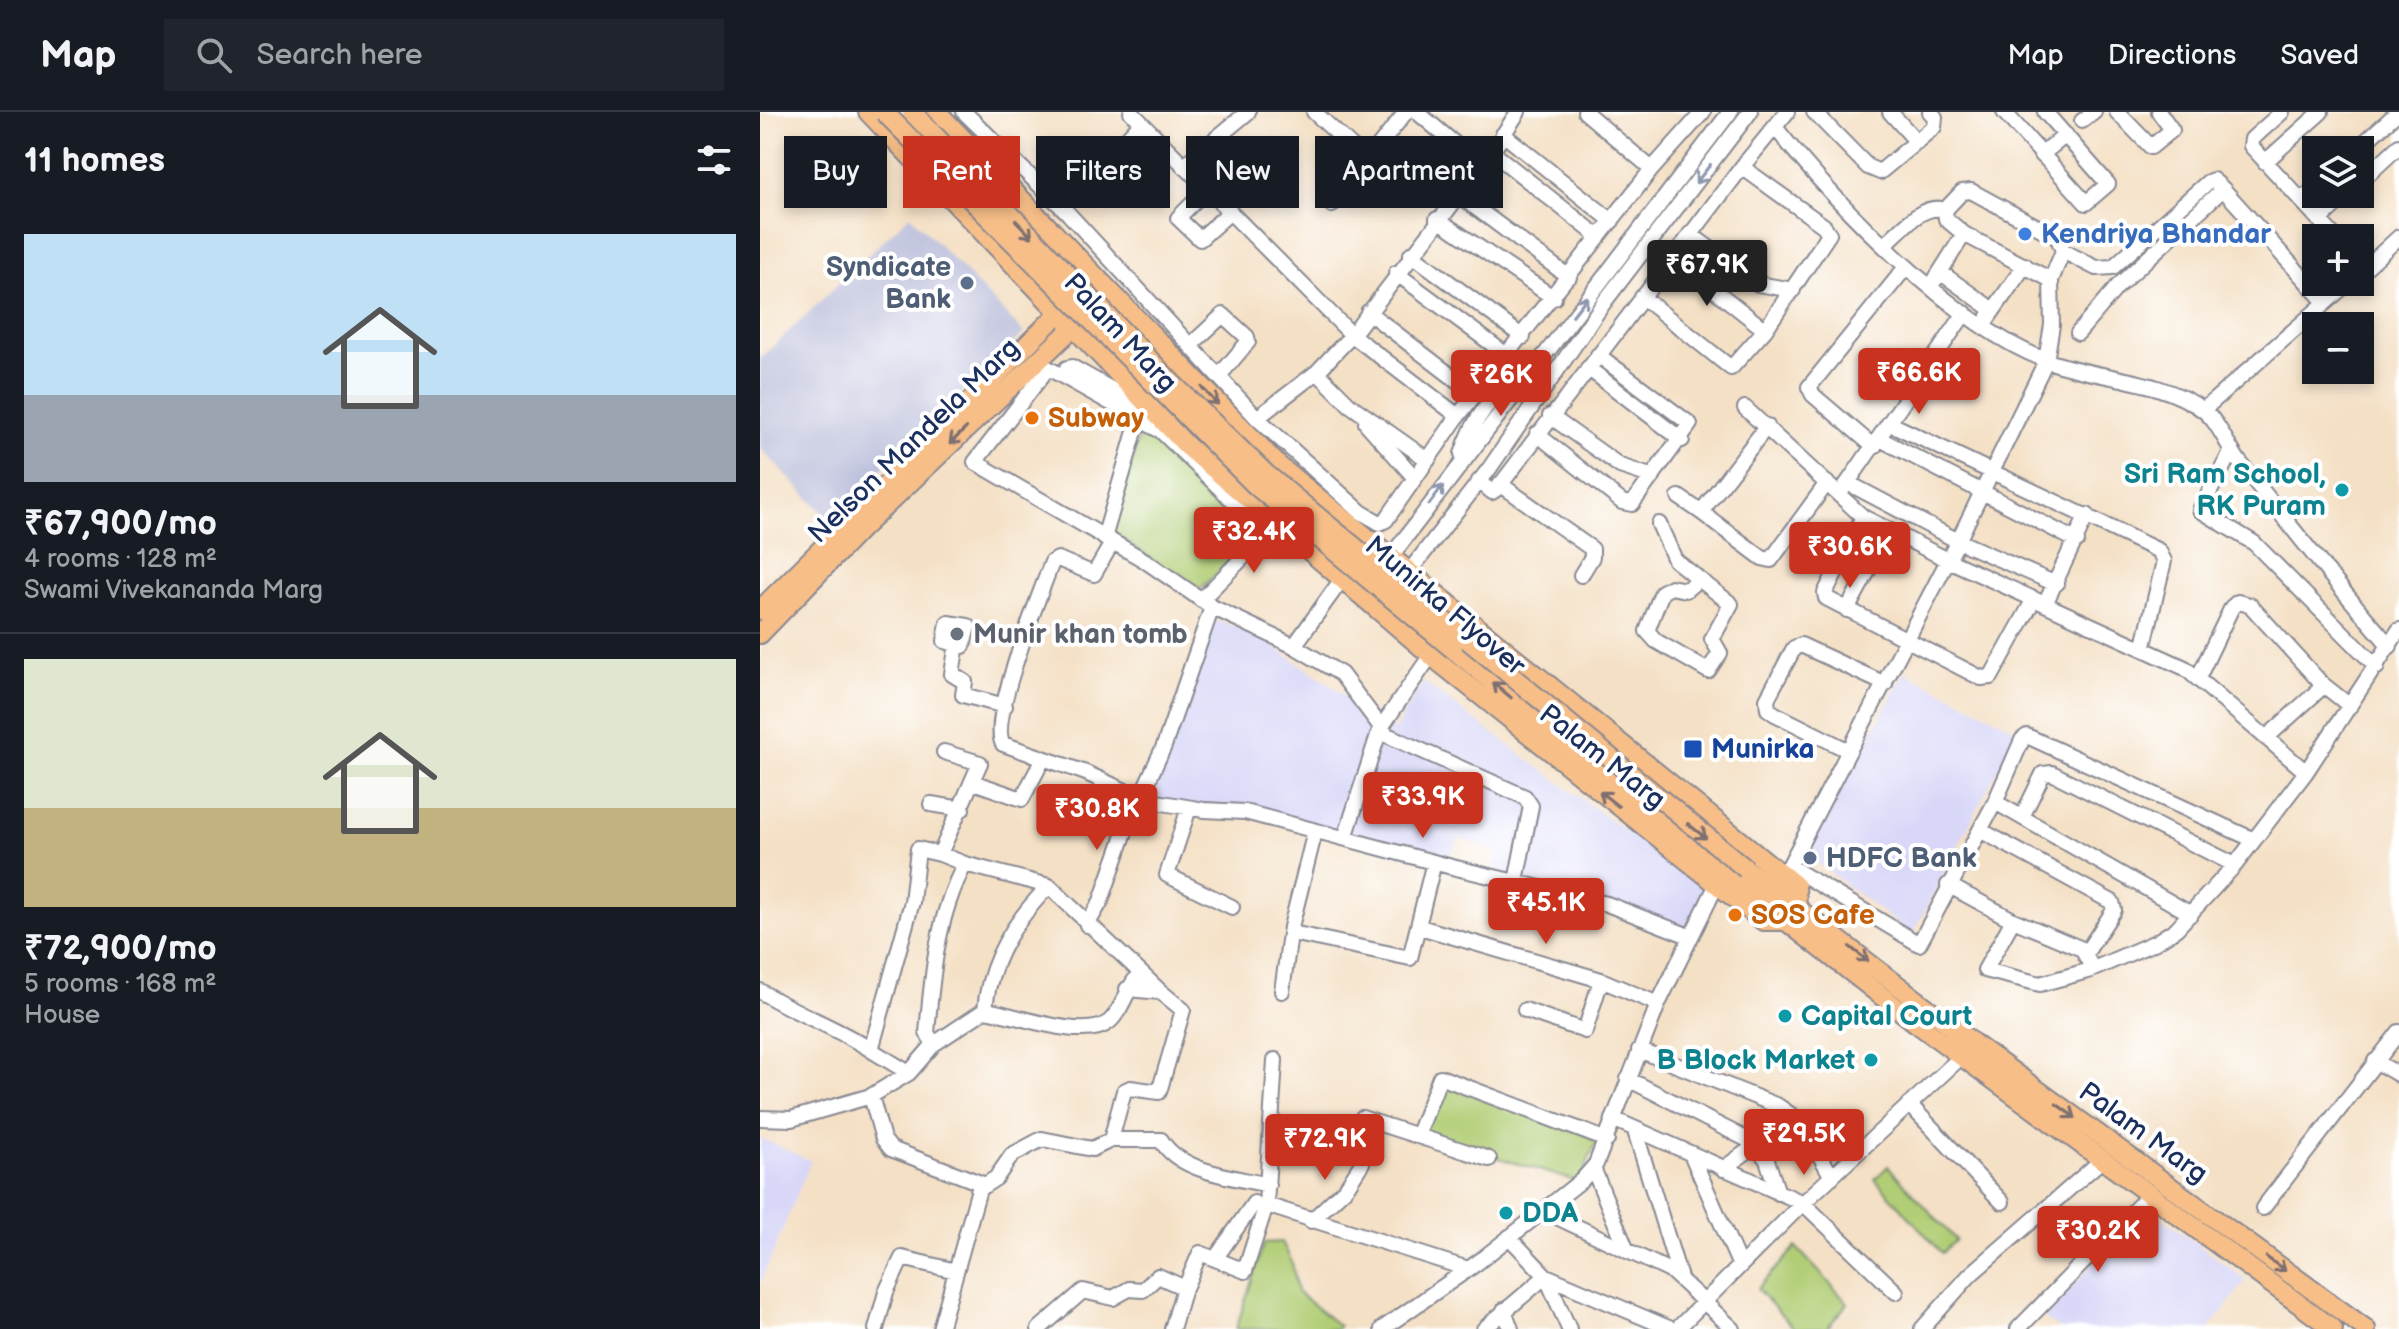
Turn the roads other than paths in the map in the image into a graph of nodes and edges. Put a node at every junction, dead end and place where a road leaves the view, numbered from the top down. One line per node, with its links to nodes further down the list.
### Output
1 (868, 112): 84 (main road, Palam Marg)
2 (884, 112): 189 (main road, Munirka Flyover, one-way to 2, bridge)
3 (912, 112): 189 (main road, Munirka Flyover, one-way to 189, bridge)
4 (937, 112): 75 (main road, Palam Marg)
5 (964, 112): 94 (street)
6 (1248, 112): 42 (street)
7 (1314, 112): 32 (street)
8 (1406, 112): 33 (street)
9 (1417, 112): 34 (street)
10 (1518, 112): 28 (street)
11 (1585, 112): 45 (street)
12 (1703, 112): 45 (street)
13 (1730, 112): 139 (street, one-way to 13)
14 (1750, 112): 124 (street, one-way to 124)
15 (1787, 112): 27 (street)
16 (1814, 112): 36 (street)
17 (1890, 112): 36 (street)
18 (1930, 112): 36 (street)
19 (2004, 112): 39 (street)
20 (2045, 112): 29 (street)
21 (2117, 112): 22 (street)
22 (2159, 112)
23 (2282, 112): 41 (street)
24 (2321, 112): 41 (street)
25 (1136, 117): 30 (street); 31 (street)
26 (2397, 117): 35 (street)
27 (1775, 127): 43 (street); 65 (street)
28 (1503, 134): 59 (street)
29 (2066, 135): 39 (street); 39 (street)
30 (1124, 136)
31 (1154, 136)
32 (1340, 136)
33 (1387, 136)
34 (1446, 136)
35 (2373, 136)
36 (1917, 142)
37 (2399, 146): 46 (street)
38 (1170, 152): 42 (street)
39 (2041, 155)
40 (1503, 161): 63 (street)
41 (2265, 162): 48 (street)
42 (1183, 166): 44 (street)
43 (1742, 167): 61 (street); 78 (street)
44 (1186, 169)
45 (1652, 169): 59 (street)
46 (2374, 169)
47 (2223, 189): 66 (street); 83 (street); 91 (street)
48 (2302, 200)
49 (1188, 208): 56 (street)
50 (1224, 208): 56 (street)
51 (1445, 208): 57 (street)
52 (1476, 208): 74 (street)
53 (2309, 208): 58 (street)
54 (2332, 208): 58 (street)
55 (1945, 210): 62 (street); 65 (street); 66 (street)
56 (1229, 213): 92 (street)
57 (1437, 219): 67 (street); 82 (street)
58 (2319, 220): 60 (street)
59 (1612, 221): 63 (street)
60 (2323, 224)
61 (1690, 234): 68 (street); 78 (street)
62 (1964, 234): 70 (street); 72 (street)
63 (1599, 237): 74 (street)
64 (2399, 237): 69 (street)
65 (1884, 245): 71 (street)
66 (2063, 251): 76 (street)
67 (1411, 254): 73 (street); 93 (street)
68 (1673, 257): 81 (street); 90 (street)
69 (2374, 258)
70 (2025, 265): 76 (street); 85 (street)
71 (1906, 267): 77 (street); 118 (street)
72 (1940, 272): 77 (street); 85 (street)
73 (1396, 273): 86 (street); 96 (street)
74 (1569, 277): 82 (street)
75 (1099, 278): 79 (main road, Palam Marg); 84 (main road, Nelson Mandela Marg)
76 (2051, 280): 97 (street)
77 (1931, 287): 87 (street)
78 (1793, 290): 90 (street)
79 (1112, 292): 88 (main road, Nelson Mandela Marg); 139 (main road, Palam Marg, one-way to 139)
80 (2332, 296): 83 (street)
81 (1642, 297): 90 (street); 95 (street)
82 (1554, 298): 93 (street)
83 (2325, 302): 106 (street)
84 (1061, 310): 88 (main road, Palam Marg); 150 (main road, Nelson Mandela Marg)
85 (1993, 310): 89 (street)
86 (1368, 312): 92 (street); 103 (street)
87 (1965, 313): 89 (street); 113 (street)
88 (1075, 325): 98 (main road, Nelson Mandela Marg); 134 (main road, Palam Marg)
89 (1983, 325): 97 (street)
90 (1765, 330)
91 (2078, 333)
92 (1352, 335): 100 (street); 109 (street)
93 (1523, 337): 96 (street)
94 (1192, 344): 101 (street); 101 (street)
95 (1598, 355): 99 (street); 117 (street)
96 (1508, 356): 103 (street)
97 (2046, 361): 106 (street); 121 (street)
98 (1044, 363): 102 (street); 107 (main road, Nelson Mandela Marg); 108 (street)
99 (1588, 368): 110 (street); 117 (street)
100 (1317, 372): 104 (street); 111 (street)
101 (1219, 376): 111 (street)
102 (1066, 377): 112 (street); 115 (street)
103 (1476, 395): 109 (street)
104 (1350, 405): 120 (street); 123 (street)
105 (1745, 408): 114 (street)
106 (2203, 410): 119 (street)
107 (982, 413): 108 (street); 154 (main road, Nelson Mandela Marg, one-way to 154)
108 (1009, 415): 136 (street)
109 (1458, 416): 120 (street)
110 (1550, 416): 116 (street); 122 (street)
111 (1257, 418): 123 (street)
112 (1138, 421): 115 (street); 136 (street)
113 (1891, 424): 118 (street); 121 (street)
114 (1767, 426): 125 (street); 130 (street)
115 (1157, 429): 134 (street)
116 (1537, 434): 122 (street); 126 (street)
117 (1682, 440): 122 (street)
118 (1877, 443): 127 (street); 128 (street)
119 (2231, 452): 158 (street); 161 (street)
120 (1428, 460): 123 (street)
121 (1992, 469): 128 (street); 131 (street)
122 (1653, 477)
123 (1415, 478)
124 (1479, 481): 126 (street); 141 (street)
125 (1827, 483): 127 (street); 130 (street)
126 (1500, 484): 142 (street)
127 (1844, 489): 132 (street); 137 (street)
128 (1981, 493): 137 (street); 138 (street)
129 (1679, 497): 130 (street)
130 (1701, 512)
131 (2087, 515): 138 (street); 159 (street)
132 (1863, 517): 135 (street); 151 (street)
133 (1659, 524): 144 (street)
134 (1271, 529): 143 (main road, Palam Marg); 148 (street)
135 (1889, 532): 140 (street); 151 (street)
136 (1108, 540): 148 (street); 165 (street)
137 (1958, 541): 140 (street); 145 (street)
138 (2077, 541): 145 (street)
139 (1390, 558): 141 (main road, Palam Marg); 146 (street)
140 (1948, 560): 147 (street); 155 (street)
141 (1409, 573): 149 (street); 152 (main road, Palam Marg)
142 (1581, 575)
143 (1342, 579): 146 (main road, Palam Marg); 157 (street)
144 (1699, 579): 144 (street)
145 (2056, 584): 147 (street)
146 (1359, 593): 149 (main road, Palam Marg)
147 (2040, 602): 155 (street); 159 (street)
148 (1206, 603): 157 (street); 174 (street)
149 (1378, 609): 160 (main road, Palam Marg)
150 (760, 610)
151 (1847, 610): 155 (street)
152 (1464, 619): 160 (main road); 188 (main road, Palam Marg)
153 (2399, 630): 158 (street)
154 (760, 634)
155 (1908, 638): 164 (street)
156 (957, 644): 165 (street)
157 (1294, 646): 167 (street)
158 (2390, 646): 161 (street)
159 (2143, 649): 162 (street)
160 (1431, 655): 167 (street); 189 (main road, Palam Marg, one-way to 160)
161 (2377, 667): 166 (street)
162 (2198, 678): 163 (street); 168 (street)
163 (2321, 683): 166 (street); 168 (street)
164 (1885, 684): 169 (street); 169 (street)
165 (1005, 706): 171 (street)
166 (2350, 706): 172 (street)
167 (1380, 729): 182 (street); 190 (street)
168 (2266, 738): 172 (street)
169 (1849, 751): 188 (street)
170 (944, 752): 173 (street)
171 (1043, 759): 173 (street); 174 (street)
172 (2306, 772): 183 (street)
173 (973, 782): 178 (street)
174 (1141, 799): 177 (street); 197 (street)
175 (1995, 802): 179 (street); 180 (street); 183 (street)
176 (931, 804): 178 (street)
177 (1189, 808): 181 (street); 193 (street)
178 (962, 809): 184 (street)
179 (2022, 817): 187 (street); 195 (street)
180 (1980, 830): 191 (street); 201 (street)
181 (1315, 831): 182 (street); 199 (street)
182 (1345, 838): 185 (street)
183 (2254, 840): 187 (street)
184 (940, 854): 186 (street); 214 (street)
185 (1434, 862): 190 (street); 198 (street)
186 (965, 864): 192 (street); 213 (street)
187 (2235, 865): 195 (street)
188 (1786, 871): 191 (street); 194 (main road, Palam Marg)
189 (1733, 878): 194 (main road, Munirka Flyover); 194 (main road, Palam Marg); 200 (street)
190 (1516, 881): 200 (street)
191 (1948, 885): 196 (street)
192 (1049, 886): 197 (street); 210 (street)
193 (1232, 907)
194 (1791, 913): 216 (main road, Palam Marg); 274 (main road, Palam Marg, one-way to 274)
195 (2191, 914): 202 (street)
196 (2013, 920): 201 (street); 202 (street)
197 (1087, 925): 203 (street)
198 (1420, 927): 199 (street); 204 (street)
199 (1292, 933): 207 (street)
200 (1689, 936): 209 (street)
201 (2086, 953): 202 (street)
202 (2091, 970)
203 (1139, 974): 205 (street); 208 (street)
204 (1601, 980): 209 (street); 211 (street)
205 (1127, 989): 208 (street); 210 (street)
206 (760, 991): 214 (street)
207 (1282, 991)
208 (1161, 992): 229 (street)
209 (1658, 1004): 215 (street)
210 (985, 1010): 213 (street)
211 (1525, 1010)
212 (2399, 1032): 218 (street)
213 (934, 1044): 219 (street)
214 (871, 1050): 219 (street)
215 (1639, 1050): 221 (street); 238 (street)
216 (1962, 1056): 223 (street); 234 (main road, Palam Marg)
217 (1275, 1060): 240 (street)
218 (2375, 1061): 220 (street); 246 (street)
219 (909, 1073): 222 (street)
220 (2399, 1075)
221 (1628, 1079): 226 (street); 231 (street)
222 (871, 1096): 224 (street); 239 (street)
223 (1911, 1106): 238 (street); 243 (street)
224 (760, 1118)
225 (1362, 1118): 228 (street)
226 (1613, 1119): 227 (street); 230 (street)
227 (1635, 1131): 232 (street); 256 (street)
228 (1418, 1134): 230 (street); 233 (street)
229 (1111, 1140): 239 (street); 240 (street)
230 (1607, 1140): 236 (street)
231 (1756, 1145): 237 (street); 241 (street)
232 (1692, 1156): 237 (street); 252 (street)
233 (1489, 1159)
234 (2103, 1159): 242 (main road, Palam Marg); 271 (street)
235 (1362, 1163): 248 (street)
236 (1593, 1168): 247 (street); 250 (street)
237 (1723, 1169): 241 (street)
238 (1832, 1177): 244 (street)
239 (983, 1184): 254 (street)
240 (1268, 1185): 245 (street)
241 (1778, 1193): 244 (street)
242 (2151, 1193): 272 (street); 273 (main road, Palam Marg)
243 (2002, 1202)
244 (1803, 1203): 252 (street); 258 (street)
245 (1260, 1204): 248 (street); 251 (street); 251 (street)
246 (2263, 1208)
247 (1542, 1210): 249 (street); 250 (street)
248 (1311, 1221): 253 (street)
249 (1509, 1237): 253 (street); 255 (street)
250 (1627, 1251): 256 (street)
251 (1215, 1259): 257 (street)
252 (1740, 1266): 259 (street)
253 (1468, 1269): 265 (street)
254 (956, 1271): 261 (street); 262 (street)
255 (1546, 1276): 260 (street); 268 (street); 269 (street)
256 (1680, 1278): 259 (street)
257 (1184, 1288): 263 (street); 264 (street)
258 (1896, 1292)
259 (1704, 1300): 269 (street); 270 (street)
260 (1504, 1310): 266 (street); 267 (street)
261 (876, 1329)
262 (940, 1329)
263 (1039, 1329)
264 (1172, 1329)
265 (1382, 1329)
266 (1484, 1329)
267 (1511, 1329)
268 (1569, 1329)
269 (1674, 1329)
270 (1733, 1329)
271 (1922, 1329)
272 (2018, 1329)
273 (2333, 1329)
274 (2366, 1329)

